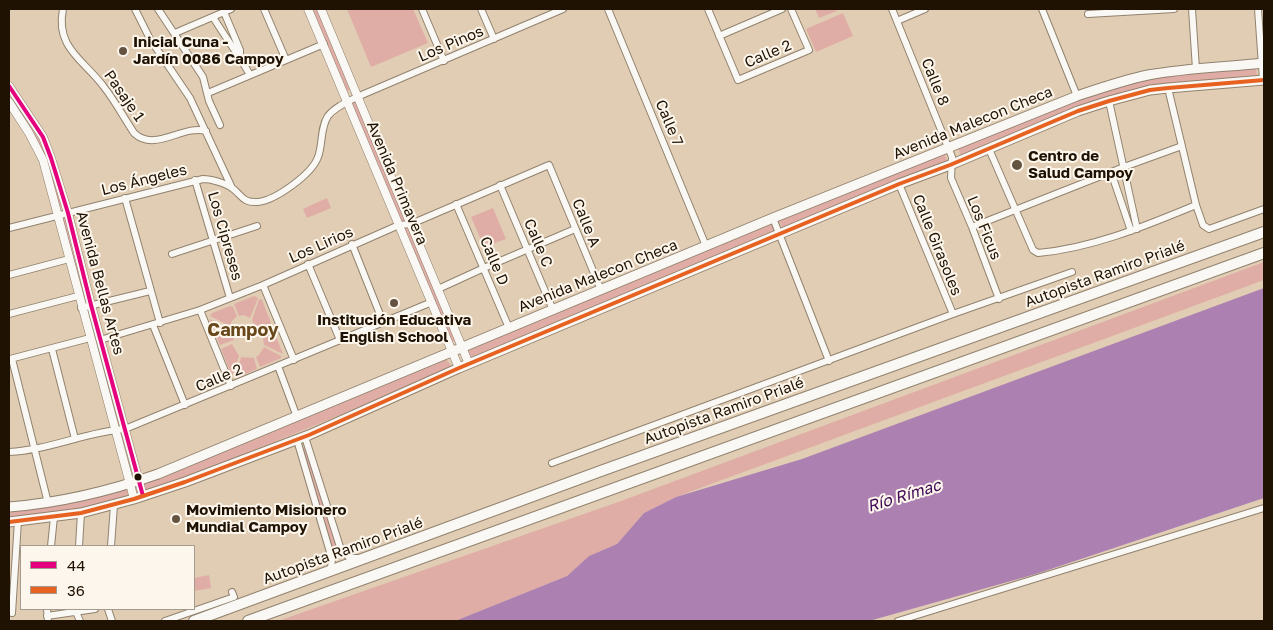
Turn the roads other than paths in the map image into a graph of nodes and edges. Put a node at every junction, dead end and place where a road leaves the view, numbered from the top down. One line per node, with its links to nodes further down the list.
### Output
1 (63, 9): 45 (street, Pasaje 1)
2 (135, 9): 45 (street)
3 (158, 9): 25 (street)
4 (264, 9): 30 (street)
5 (308, 9): 28 (street, Avenida Primavera)
6 (321, 9): 40 (street, Avenida Primavera)
7 (422, 9): 31 (street)
8 (481, 9): 27 (street)
9 (563, 9): 27 (street, Los Pinos)
10 (608, 9): 76 (street, Calle 7)
11 (708, 9): 26 (street)
12 (782, 9): 26 (street)
13 (791, 9): 26 (street, Calle 2)
14 (892, 9): 24 (street, Calle 8)
15 (925, 9): 24 (street)
16 (1042, 9): 39 (street)
17 (1174, 9): 22 (street)
18 (1192, 9): 33 (street)
19 (1258, 9): 20 (street); 32 (street)
20 (1263, 9)
21 (228, 10): 23 (street); 29 (street)
22 (1088, 14)
23 (213, 16): 25 (street); 29 (street)
24 (897, 21): 47 (street, Calle 8)
25 (175, 33): 38 (street)
26 (720, 36)
27 (494, 39): 31 (street, Los Pinos)
28 (324, 44): 30 (street); 43 (street, Avenida Primavera)
29 (240, 56): 34 (street)
30 (286, 60): 34 (street)
31 (444, 61): 40 (street, Los Pinos)
32 (1263, 64): 33 (main road, Avenida Malecon Checa); 35 (street)
33 (1196, 69): 39 (main road, Avenida Malecon Checa)
34 (250, 75): 38 (street)
35 (1264, 80): 37 (main road, Avenida Malecon Checa)
36 (9, 86): 62 (street, Avenida Bellas Artes)
37 (1168, 88): 41 (main road, Avenida Malecon Checa); 46 (street)
38 (208, 93): 44 (street)
39 (1077, 96): 47 (main road, Avenida Malecon Checa)
40 (357, 97): 43 (street, Los Pinos); 65 (street, Avenida Primavera)
41 (1109, 101): 48 (main road, Avenida Malecon Checa); 51 (street)
42 (9, 102): 63 (street, Avenida Bellas Artes)
43 (348, 102): 56 (street, Los Ángeles); 66 (street, Avenida Primavera)
44 (220, 124)
45 (206, 132): 56 (street)
46 (1182, 146): 51 (street); 59 (street)
47 (948, 147): 50 (street, Calle 8); 64 (main road, Avenida Malecon Checa)
48 (989, 149): 50 (main road, Avenida Malecon Checa); 60 (street)
49 (549, 165): 55 (street, Los Lirios); 70 (street, Calle A)
50 (950, 165): 54 (main road, Avenida Malecon Checa); 68 (street, Los Ficus)
51 (1124, 167): 52 (street); 71 (street)
52 (1111, 172): 60 (street); 71 (street)
53 (195, 180): 56 (street, Los Ángeles); 57 (street, Los Ángeles); 74 (street, Los Cipreses)
54 (899, 184): 73 (main road, Avenida Malecon Checa); 98 (street, Calle Girasoles)
55 (500, 185): 58 (street, Los Lirios); 77 (street, Calle C)
56 (232, 188)
57 (125, 198): 62 (street, Los Ángeles); 88 (street)
58 (456, 204): 65 (street, Los Lirios); 82 (street, Calle D)
59 (1196, 205): 61 (street); 71 (street)
60 (1016, 209): 68 (street); 71 (street)
61 (1264, 210)
62 (68, 213): 63 (street, Los Ángeles); 93 (street, Avenida Bellas Artes)
63 (59, 215): 69 (street, Los Ángeles); 80 (street, Avenida Bellas Artes)
64 (773, 218): 73 (street); 76 (main road, Avenida Malecon Checa)
65 (411, 224): 66 (street, Los Lirios); 86 (street, Avenida Primavera)
66 (399, 225): 75 (street, Los Lirios); 92 (street, Avenida Primavera)
67 (257, 226): 74 (street)
68 (972, 227): 91 (street, Los Ficus)
69 (9, 228)
70 (575, 229): 77 (street); 87 (street, Calle A)
71 (1134, 230)
72 (1264, 232): 137 (highway, Autopista Ramiro Prialé)
73 (780, 234): 110 (street); 111 (main road, Avenida Malecon Checa)
74 (214, 240): 78 (street); 90 (street, Los Cipreses)
75 (352, 244): 81 (street, Los Lirios); 99 (street)
76 (706, 246): 87 (main road, Avenida Malecon Checa)
77 (528, 250): 82 (street); 96 (street, Calle C)
78 (172, 254)
79 (1264, 254): 146 (highway)
80 (69, 259): 84 (street); 89 (street, Avenida Bellas Artes)
81 (308, 264): 85 (street, Los Lirios); 104 (street)
82 (484, 268): 86 (street); 101 (street, Calle D)
83 (1072, 272): 91 (street)
84 (9, 275)
85 (263, 285): 90 (street, Los Lirios); 109 (street)
86 (438, 289): 105 (street, Avenida Primavera)
87 (601, 290): 96 (main road, Avenida Malecon Checa)
88 (150, 291): 93 (street); 100 (street)
89 (78, 296): 94 (street, Avenida Bellas Artes); 97 (street)
90 (230, 298): 95 (street, Los Lirios)
91 (999, 299): 98 (street)
92 (432, 302): 99 (street, Calle 2); 107 (street, Avenida Primavera)
93 (91, 305): 94 (street); 103 (street, Avenida Bellas Artes)
94 (81, 308): 102 (street, Avenida Bellas Artes)
95 (200, 310): 100 (street, Los Lirios); 114 (street)
96 (553, 310): 101 (main road, Avenida Malecon Checa)
97 (9, 314)
98 (953, 314): 110 (street)
99 (383, 322): 104 (street, Calle 2)
100 (156, 324): 103 (street, Los Lirios); 115 (street)
101 (509, 328): 105 (main road, Avenida Malecon Checa)
102 (90, 338): 106 (street); 118 (street, Avenida Bellas Artes)
103 (100, 340): 117 (street, Avenida Bellas Artes)
104 (340, 340): 109 (street, Calle 2)
105 (462, 348): 107 (main road, Avenida Malecon Checa); 111 (street, Avenida Primavera)
106 (52, 349): 108 (street); 120 (street)
107 (452, 352): 113 (street, Avenida Primavera); 116 (main road, Avenida Malecon Checa)
108 (10, 359): 121 (street)
109 (294, 360): 112 (street, Calle 2)
110 (829, 361): 123 (street)
111 (469, 364): 113 (main road, Avenida Malecon Checa)
112 (278, 366): 114 (street, Calle 2); 116 (street)
113 (459, 368): 119 (main road, Avenida Malecon Checa)
114 (231, 386): 115 (street, Calle 2)
115 (185, 405): 117 (street, Calle 2)
116 (297, 417): 124 (main road, Avenida Malecon Checa)
117 (125, 429): 118 (street, Calle 2); 124 (street, Avenida Bellas Artes)
118 (115, 430): 120 (street, Calle 2); 124 (street, Avenida Bellas Artes)
119 (301, 438): 125 (main road, Avenida Malecon Checa); 137 (street); 138 (street)
120 (75, 439): 121 (street, Calle 2)
121 (35, 450): 122 (street, Calle 2); 127 (street)
122 (9, 452)
123 (552, 463)
124 (134, 482): 125 (street, Avenida Bellas Artes); 126 (street, Avenida Bellas Artes); 127 (main road, Avenida Malecon Checa)
125 (144, 496): 126 (main road, Avenida Malecon Checa)
126 (134, 499): 128 (main road, Avenida Malecon Checa)
127 (48, 503): 129 (main road, Avenida Malecon Checa)
128 (114, 505): 131 (main road, Avenida Malecon Checa); 136 (street)
129 (9, 507)
130 (1264, 508): 147 (street)
131 (81, 513): 132 (main road, Avenida Malecon Checa); 135 (street)
132 (54, 517): 133 (main road, Avenida Malecon Checa); 134 (street)
133 (13, 522): 141 (street)
134 (51, 545)
135 (79, 545)
136 (111, 545)
137 (366, 558): 138 (highway, Autopista Ramiro Prialé)
138 (328, 573): 145 (highway, Autopista Ramiro Prialé)
139 (232, 592): 144 (street)
140 (76, 611): 142 (street); 143 (street)
141 (12, 613)
142 (47, 615)
143 (80, 621)
144 (165, 621)
145 (194, 621)
146 (248, 621)
147 (898, 621)

